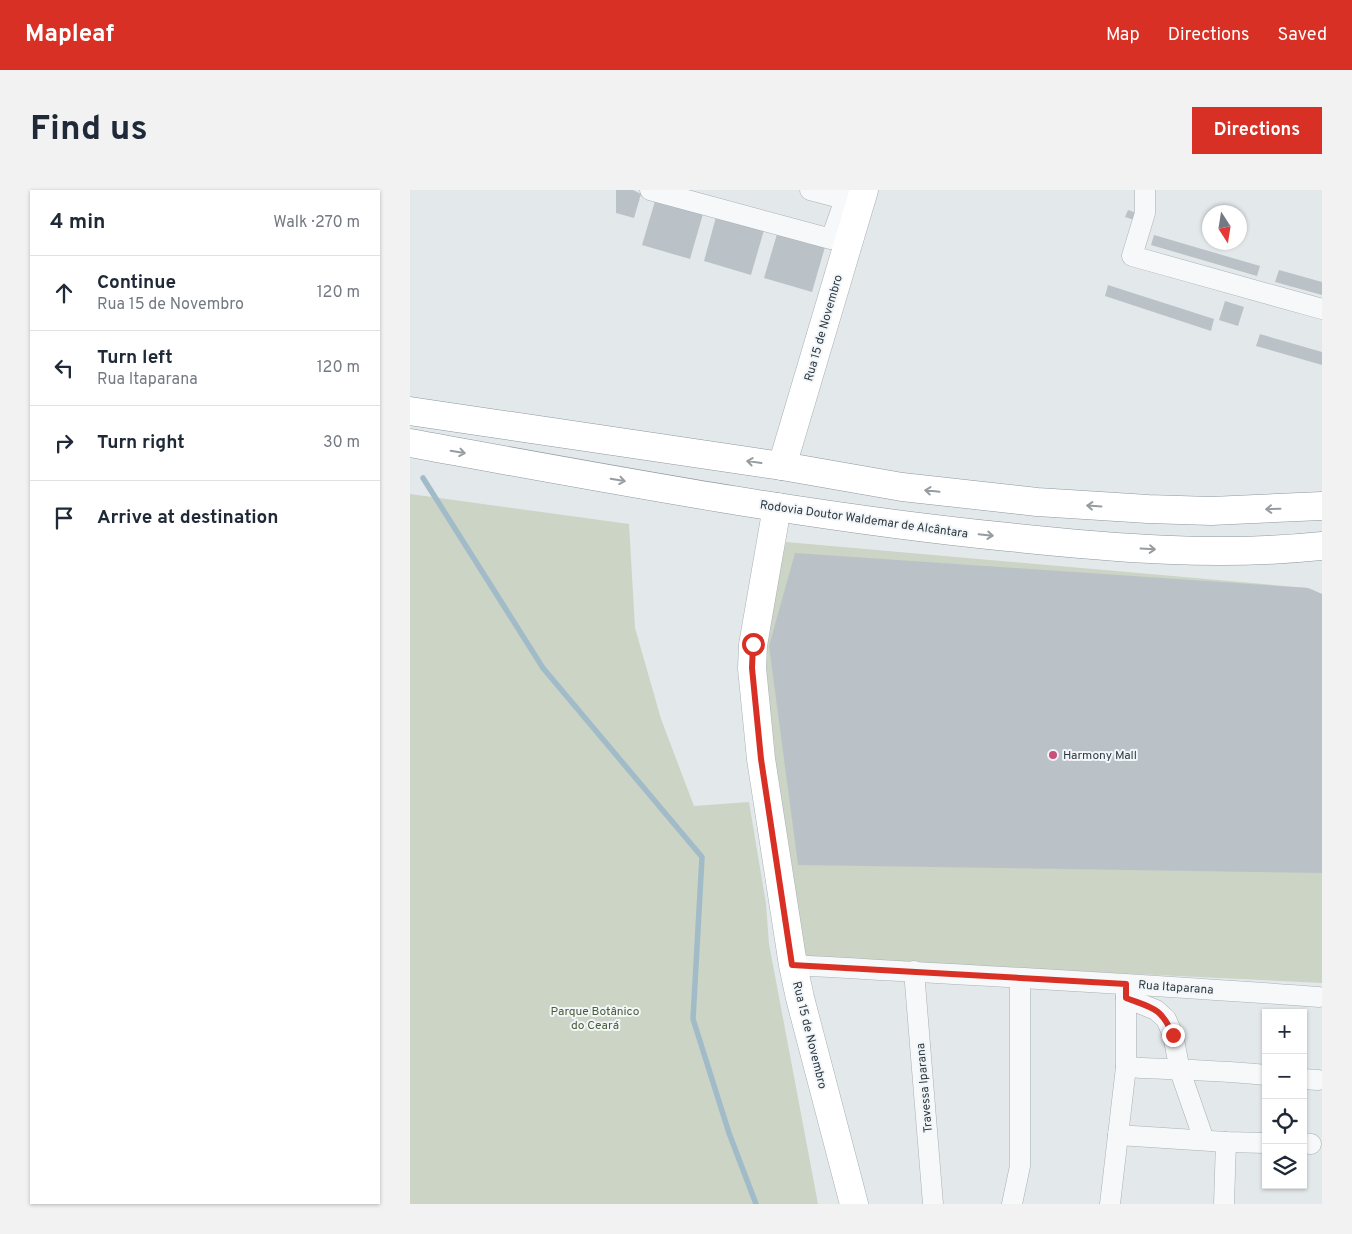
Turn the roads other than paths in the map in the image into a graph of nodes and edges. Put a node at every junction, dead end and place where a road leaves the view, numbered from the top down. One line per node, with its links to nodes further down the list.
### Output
1 (650, 190): 4 (street)
2 (810, 190): 4 (street)
3 (1145, 190): 5 (street)
4 (856, 198): 8 (main road, Rua 15 de Novembro)
5 (1322, 308)
6 (410, 412): 8 (main road, one-way to 6)
7 (410, 443): 10 (main road, Rodovia Doutor Waldemar de Alcântara, one-way to 10)
8 (782, 466): 9 (main road, one-way to 8)
9 (1322, 506)
10 (777, 507): 11 (main road, Rodovia Doutor Waldemar de Alcântara, one-way to 11); 12 (main road, Rua 15 de Novembro)
11 (1322, 546)
12 (792, 965): 13 (street, Rua Itaparana); 24 (main road, Rua 15 de Novembro)
13 (914, 971): 14 (street, Rua Itaparana); 25 (street, Travessa Iparana)
14 (1020, 979): 15 (street, Rua Itaparana); 26 (street)
15 (1126, 991): 16 (street, Rua Itaparana); 17 (street); 18 (street)
16 (1319, 997)
17 (1126, 1067): 18 (street); 20 (street)
18 (1180, 1070): 19 (street); 21 (street)
19 (1262, 1075)
20 (1118, 1135): 21 (street); 27 (street)
21 (1204, 1140): 22 (street)
22 (1226, 1142): 23 (street); 28 (street)
23 (1262, 1143)
24 (854, 1204)
25 (933, 1204)
26 (1012, 1204)
27 (1110, 1204)
28 (1224, 1204)

